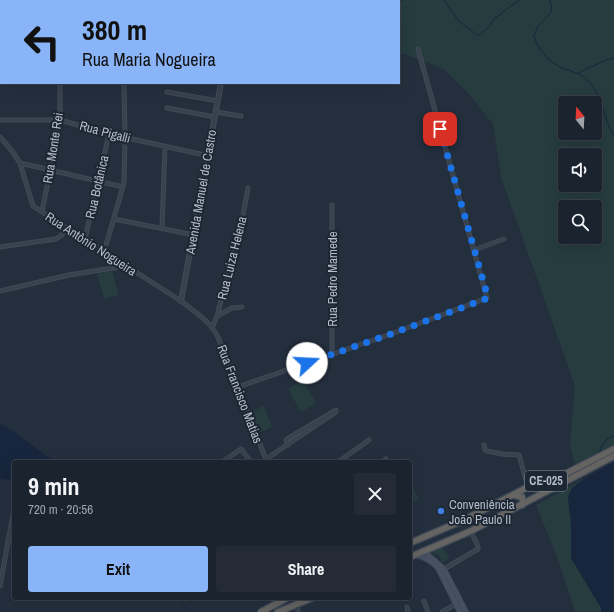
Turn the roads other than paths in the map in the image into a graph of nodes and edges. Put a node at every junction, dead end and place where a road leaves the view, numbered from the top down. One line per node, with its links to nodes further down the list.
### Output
1 (418, 49): 32 (street)
2 (60, 84): 12 (street, Rua Monte Rei)
3 (124, 84): 15 (street)
4 (221, 84): 6 (street, Avenida Manuel de Castro)
5 (167, 92): 6 (street)
6 (218, 101): 8 (street, Avenida Manuel de Castro)
7 (167, 108): 10 (street)
8 (216, 112): 9 (street); 10 (street, Avenida Manuel de Castro)
9 (241, 116)
10 (215, 117): 17 (street, Avenida Manuel de Castro)
11 (0, 120): 12 (street, Rua Pigalli)
12 (60, 120): 13 (street, Rua Pigalli); 19 (street, Rua Monte Rei)
13 (109, 134): 15 (street, Rua Pigalli); 20 (street, Rua Botânica)
14 (0, 137): 18 (street, Rua Antônio Nogueira)
15 (125, 137): 16 (street, Rua Pigalli); 21 (street)
16 (165, 147): 17 (street, Rua Pigalli); 27 (street)
17 (209, 156): 28 (street, Avenida Manuel de Castro)
18 (20, 163): 19 (street); 24 (street, Rua Antônio Nogueira)
19 (51, 170): 20 (street); 24 (street, Rua Monte Rei)
20 (98, 182): 21 (street); 29 (street, Rua Botânica)
21 (123, 187): 25 (street)
22 (248, 188): 38 (street, Rua Luiza Helena)
23 (332, 205): 40 (street, Rua Pedro Mamede)
24 (42, 212): 26 (street, Rua Antônio Nogueira)
25 (114, 219): 27 (street); 33 (street)
26 (65, 227): 29 (street, Rua Antônio Nogueira); 31 (street)
27 (162, 228): 28 (street)
28 (194, 235): 36 (street, Avenida Manuel de Castro)
29 (85, 239): 33 (street, Rua Antônio Nogueira)
30 (504, 239): 32 (street)
31 (0, 247)
32 (474, 250): 40 (street)
33 (104, 252): 34 (street, Rua Antônio Nogueira)
34 (126, 266): 35 (street); 36 (street, Rua Antônio Nogueira)
35 (0, 290)
36 (181, 301): 39 (street, Rua Antônio Nogueira)
37 (242, 307): 38 (street)
38 (217, 316): 39 (street, Rua Luiza Helena)
39 (212, 328): 41 (street, Rua Francisco Matias)
40 (332, 354): 41 (street)
41 (238, 387): 49 (street, Rua Francisco Matias)
42 (369, 440): 51 (street)
43 (288, 445): 43 (street); 50 (street)
44 (484, 445): 53 (street)
45 (614, 449): 52 (highway, CE-025)
46 (614, 456): 52 (highway, CE-025)
47 (225, 460): 48 (street)
48 (249, 460)
49 (266, 460)
50 (267, 460)
51 (341, 460)
52 (580, 470): 53 (highway, CE-025); 55 (highway, CE-025)
53 (528, 487): 54 (highway, CE-025)
54 (514, 495): 55 (highway); 58 (highway, CE-025)
55 (522, 505): 57 (highway, CE-025)
56 (12, 520): 62 (street)
57 (471, 531): 59 (highway, CE-025); 61 (street)
58 (412, 542)
59 (425, 551): 60 (highway, CE-025); 61 (main road)
60 (413, 556): 66 (main road)
61 (444, 569): 66 (main road)
62 (0, 586)
63 (283, 600): 69 (highway)
64 (307, 600): 67 (highway)
65 (424, 601): 73 (street)
66 (458, 602): 74 (street); 75 (main road); 76 (main road)
67 (297, 604): 70 (highway); 71 (street)
68 (407, 607): 72 (street)
69 (261, 612)
70 (278, 612)
71 (298, 612)
72 (408, 612)
73 (428, 612)
74 (442, 612)
75 (460, 612)
76 (466, 612)

